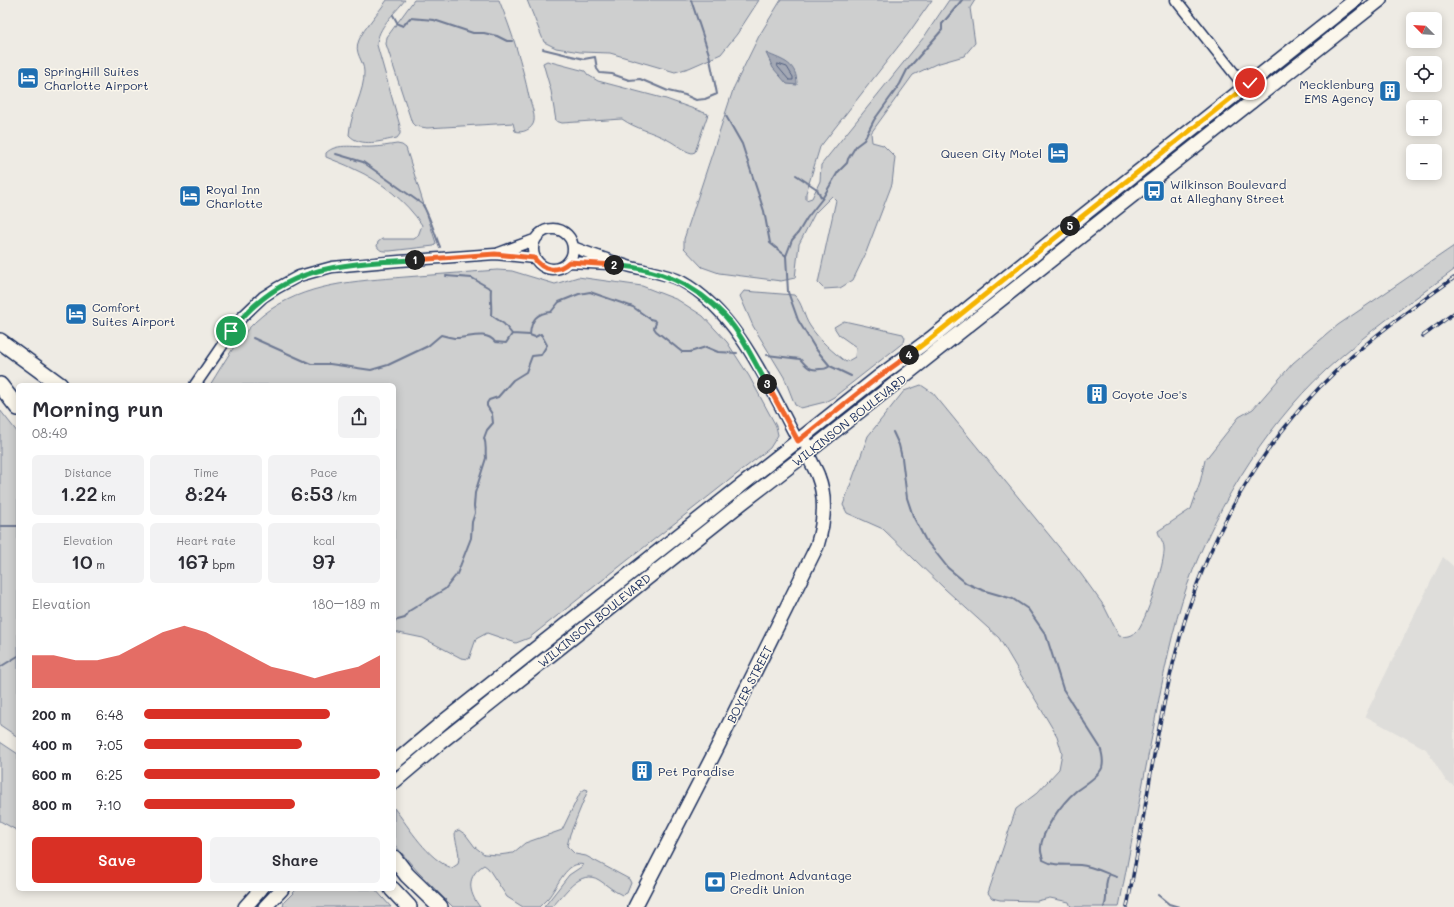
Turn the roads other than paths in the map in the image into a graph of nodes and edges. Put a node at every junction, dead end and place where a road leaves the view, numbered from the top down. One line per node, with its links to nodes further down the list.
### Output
1 (1176, 0): 4 (street)
2 (1355, 0): 4 (main road, WILKINSON BOULEVARD)
3 (1380, 0): 5 (main road, WILKINSON BOULEVARD)
4 (1245, 87): 5 (street); 13 (main road, WILKINSON BOULEVARD)
5 (1252, 103): 19 (main road, WILKINSON BOULEVARD)
6 (534, 240): 7 (street); 8 (street); 9 (street)
7 (573, 247): 10 (street); 11 (street)
8 (495, 254): 9 (street); 15 (street)
9 (534, 258): 10 (street)
10 (569, 262): 11 (street)
11 (628, 266): 18 (street)
12 (0, 341): 14 (highway)
13 (877, 378): 18 (main road, WILKINSON BOULEVARD); 19 (main road)
14 (57, 383)
15 (196, 383)
16 (0, 385): 17 (highway)
17 (16, 405)
18 (798, 441): 20 (main road); 21 (main road, WILKINSON BOULEVARD)
19 (807, 454): 20 (main road, WILKINSON BOULEVARD); 33 (main road, BOYER STREET)
20 (742, 503): 22 (main road, WILKINSON BOULEVARD)
21 (647, 560): 22 (main road); 23 (main road, WILKINSON BOULEVARD)
22 (656, 572): 24 (main road, WILKINSON BOULEVARD)
23 (396, 761)
24 (396, 780)
25 (396, 861): 32 (highway)
26 (259, 891): 29 (main road)
27 (280, 891): 30 (main road)
28 (394, 891): 31 (highway)
29 (245, 907)
30 (265, 907)
31 (409, 907)
32 (440, 907)
33 (635, 907)

